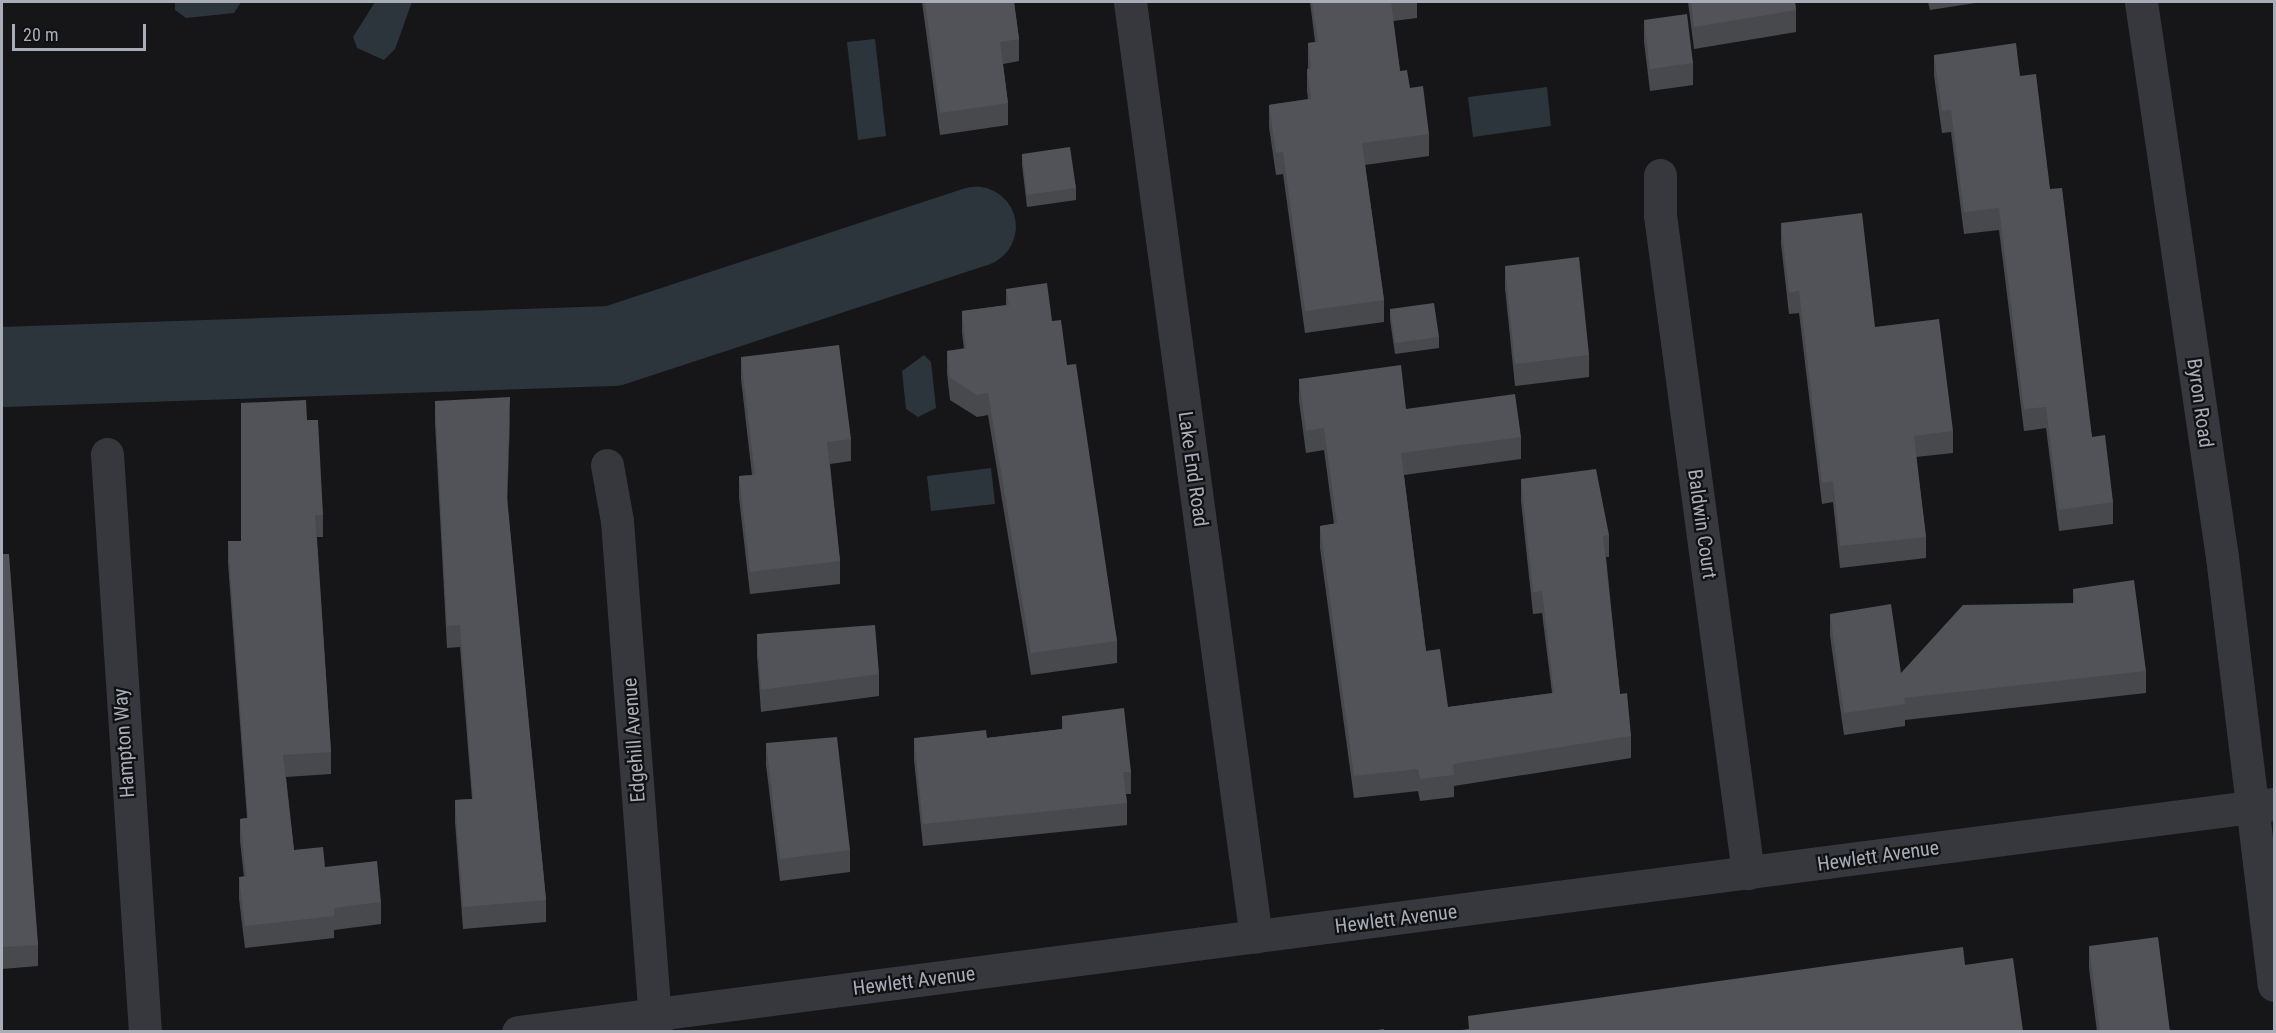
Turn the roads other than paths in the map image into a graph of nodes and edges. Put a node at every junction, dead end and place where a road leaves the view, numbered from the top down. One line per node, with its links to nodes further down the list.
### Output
1 (1130, 2): 8 (street, Lake End Road)
2 (2141, 2): 6 (street, Byron Road)
3 (1660, 175): 7 (street, Baldwin Court)
4 (107, 454): 11 (street, Hampton Way)
5 (607, 465): 10 (street, Edgehill Avenue)
6 (2263, 805): 7 (street, Hewlett Avenue); 9 (street, Byron Road)
7 (1748, 873): 8 (street, Hewlett Avenue)
8 (1256, 937): 10 (street, Hewlett Avenue)
9 (2274, 985)
10 (655, 1023): 12 (street, Hewlett Avenue)
11 (144, 1032)
12 (518, 1032)

